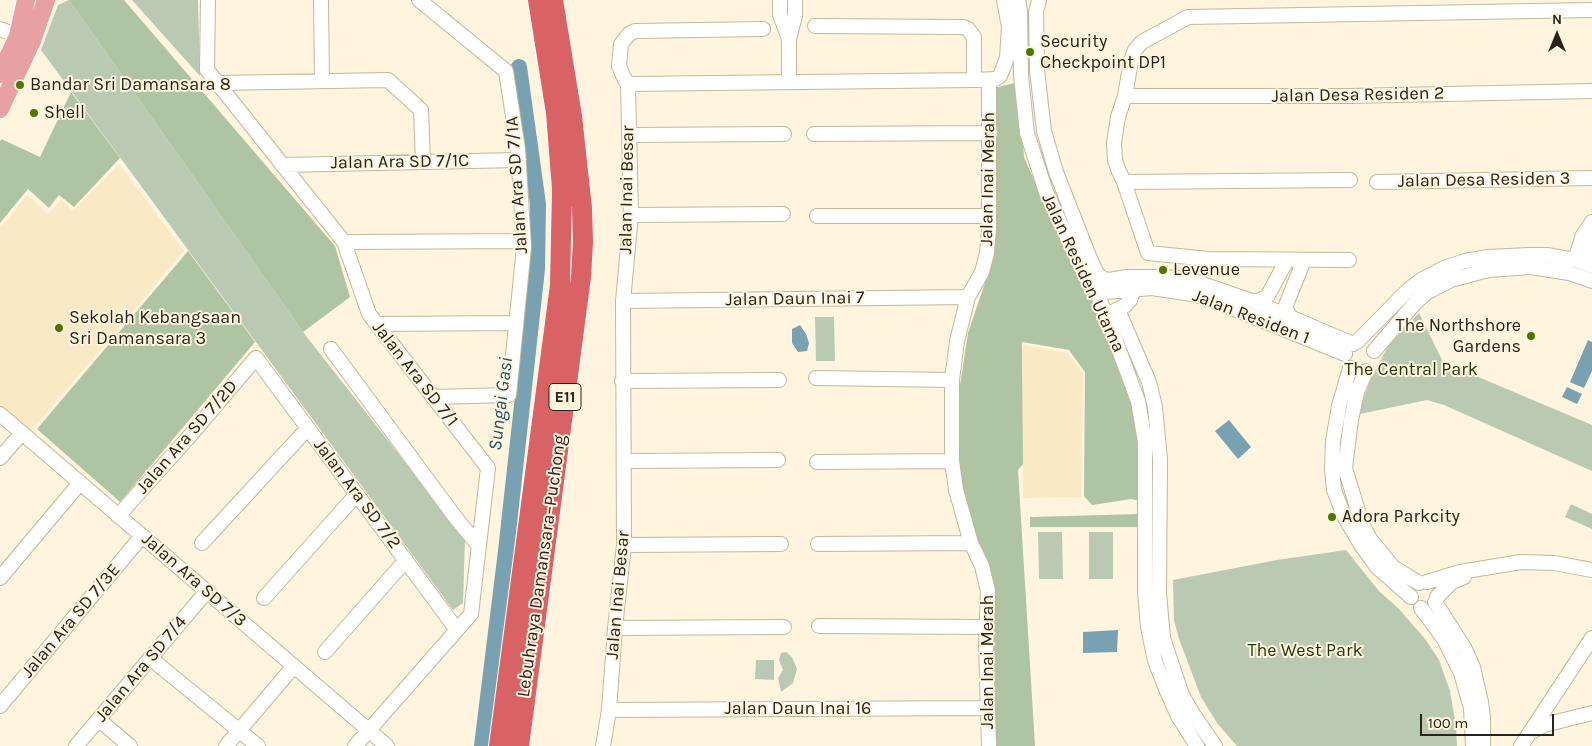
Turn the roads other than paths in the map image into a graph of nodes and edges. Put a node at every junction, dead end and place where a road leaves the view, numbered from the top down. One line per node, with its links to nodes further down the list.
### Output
1 (26, 0): 22 (main road)
2 (31, 0): 22 (main road)
3 (46, 0): 18 (main road)
4 (54, 0): 18 (main road)
5 (208, 0): 30 (street, Jalan Ara SD 7/1)
6 (321, 0): 28 (street)
7 (419, 0): 40 (street, Jalan Ara SD 7/1A)
8 (528, 0): 35 (highway)
9 (538, 0): 35 (highway, E11)
10 (554, 0): 24 (highway, Lebuhraya Damansara–Puchong / E11)
11 (562, 0): 24 (main road)
12 (1004, 0): 27 (street)
13 (1018, 0): 62 (street, Jalan Residen Utama)
14 (1039, 0): 55 (street, Jalan Residen Utama)
15 (780, 2): 16 (street); 23 (street)
16 (795, 2): 23 (street)
17 (1592, 10): 33 (street)
18 (40, 18): 34 (main road)
19 (815, 26): 26 (street)
20 (762, 28): 31 (street, Jalan Inai Besar)
21 (0, 29): 22 (street)
22 (18, 36): 25 (main road)
23 (789, 39): 29 (street)
24 (562, 47): 134 (highway, Lebuhraya Damansara–Puchong / E11)
25 (0, 74)
26 (974, 80): 27 (street); 29 (street)
27 (989, 80): 36 (street, Jalan Inai Merah)
28 (322, 81): 30 (street); 41 (street)
29 (789, 82): 31 (street)
30 (217, 83): 42 (street, Jalan Ara SD 7/1)
31 (628, 84): 39 (street, Jalan Inai Besar)
32 (1592, 91): 33 (street, Jalan Desa Residen 2)
33 (1125, 96): 45 (street)
34 (0, 109)
35 (556, 113): 133 (highway, Lebuhraya Damansara–Puchong / E11)
36 (990, 132): 38 (street); 50 (street, Jalan Inai Merah)
37 (784, 134): 39 (street)
38 (814, 134)
39 (629, 135): 48 (street, Jalan Inai Besar)
40 (519, 160): 41 (street, Jalan Ara SD 7/1C); 52 (street, Jalan Ara SD 7/1A)
41 (423, 162): 42 (street, Jalan Ara SD 7/1C)
42 (282, 165): 53 (street, Jalan Ara SD 7/1)
43 (1592, 178): 46 (street, Jalan Desa Residen 3)
44 (1350, 180): 45 (street)
45 (1124, 182): 56 (street)
46 (1377, 182)
47 (783, 214): 48 (street)
48 (631, 215): 64 (street, Jalan Inai Besar)
49 (817, 216): 50 (street)
50 (988, 216): 63 (street, Jalan Inai Merah)
51 (1592, 222): 59 (street)
52 (523, 241): 53 (street); 68 (street, Jalan Ara SD 7/1A)
53 (344, 242): 69 (street, Jalan Ara SD 7/1)
54 (1592, 242): 59 (street)
55 (1088, 256): 61 (street); 62 (street, Jalan Residen Utama)
56 (1287, 260): 57 (street); 65 (street)
57 (1304, 260): 58 (street); 67 (street)
58 (1349, 260)
59 (1584, 263): 70 (street)
60 (1592, 281): 72 (street)
61 (1130, 283): 62 (street, Jalan Residen 1); 65 (street, Jalan Residen 1); 66 (street); 70 (street, Jalan Residen 1)
62 (1099, 284): 66 (street, Jalan Residen Utama)
63 (968, 297): 64 (street, Jalan Daun Inai 7); 78 (street, Jalan Inai Merah)
64 (623, 301): 79 (street, Jalan Inai Besar)
65 (1255, 302): 67 (street, Jalan Residen 1)
66 (1112, 312): 121 (street, Jalan Residen Utama)
67 (1291, 317): 70 (street, Jalan Residen 1)
68 (516, 323): 69 (street); 80 (street, Jalan Ara SD 7/1A)
69 (377, 324): 80 (street, Jalan Ara SD 7/1)
70 (1352, 347): 72 (street); 74 (street)
71 (331, 349): 98 (street)
72 (1374, 351): 75 (street)
73 (256, 358): 82 (street, Jalan Ara SD 7/2); 91 (street, Jalan Ara SD 7/2D)
74 (1350, 368): 75 (street); 105 (street)
75 (1366, 371): 103 (street)
76 (816, 378): 78 (street)
77 (779, 380): 79 (street)
78 (952, 380): 87 (street, Jalan Inai Merah)
79 (622, 381): 86 (street, Jalan Inai Besar)
80 (433, 397): 98 (street, Jalan Ara SD 7/1)
81 (0, 414): 83 (street, Jalan Ara SD 7/3)
82 (308, 428): 90 (street, Jalan Ara SD 7/2); 93 (street)
83 (22, 433): 84 (street); 89 (street, Jalan Ara SD 7/3)
84 (0, 458)
85 (778, 460): 86 (street)
86 (624, 461): 97 (street, Jalan Inai Besar)
87 (952, 461): 88 (street); 94 (street, Jalan Inai Merah)
88 (817, 462)
89 (80, 483): 91 (street, Jalan Ara SD 7/3); 102 (street)
90 (357, 494): 99 (street, Jalan Ara SD 7/2); 106 (street)
91 (118, 516): 92 (street, Jalan Ara SD 7/3)
92 (142, 536): 104 (street, Jalan Ara SD 7/3); 118 (street, Jalan Ara SD 7/3E)
93 (202, 543)
94 (971, 543): 96 (street); 111 (street, Jalan Inai Merah)
95 (781, 544): 97 (street)
96 (818, 544)
97 (624, 545): 112 (street, Jalan Inai Besar)
98 (479, 546): 113 (street, Jalan Ara SD 7/1)
99 (406, 560): 113 (street, Jalan Ara SD 7/2); 115 (street)
100 (1478, 569): 101 (street); 103 (street); 107 (street)
101 (1592, 570)
102 (0, 578)
103 (1423, 583): 105 (street); 107 (street)
104 (207, 591): 116 (street, Jalan Ara SD 7/4); 117 (street, Jalan Ara SD 7/3)
105 (1411, 597): 108 (street)
106 (264, 598)
107 (1436, 600): 108 (street); 140 (street)
108 (1421, 608): 139 (street)
109 (819, 626): 111 (street)
110 (784, 627): 112 (street)
111 (986, 627): 119 (street, Jalan Inai Merah)
112 (615, 628): 120 (street, Jalan Inai Besar)
113 (457, 630): 124 (street, Jalan Ara SD 7/1)
114 (1592, 638): 126 (street)
115 (325, 652)
116 (150, 658): 123 (street, Jalan Ara SD 7/4); 125 (street)
117 (294, 666): 124 (street, Jalan Ara SD 7/3); 125 (street)
118 (0, 706)
119 (987, 708): 120 (street, Jalan Daun Inai 16); 136 (street, Jalan Inai Merah)
120 (609, 710): 135 (street, Jalan Inai Besar)
121 (1184, 712): 137 (street, Jalan Residen Utama); 138 (street, Jalan Residen Utama)
122 (1592, 713): 126 (street)
123 (99, 720): 127 (street, Jalan Ara SD 7/4); 128 (street)
124 (369, 730): 131 (street, Jalan Ara SD 7/1); 132 (street, Jalan Ara SD 7/3)
125 (239, 731): 129 (street); 130 (street)
126 (1530, 732): 141 (street)
127 (76, 746)
128 (130, 746)
129 (226, 746)
130 (258, 746)
131 (355, 746)
132 (387, 746)
133 (499, 746)
134 (519, 746)
135 (603, 746)
136 (989, 746)
137 (1197, 746)
138 (1215, 746)
139 (1473, 746)
140 (1483, 746)
141 (1521, 746)

